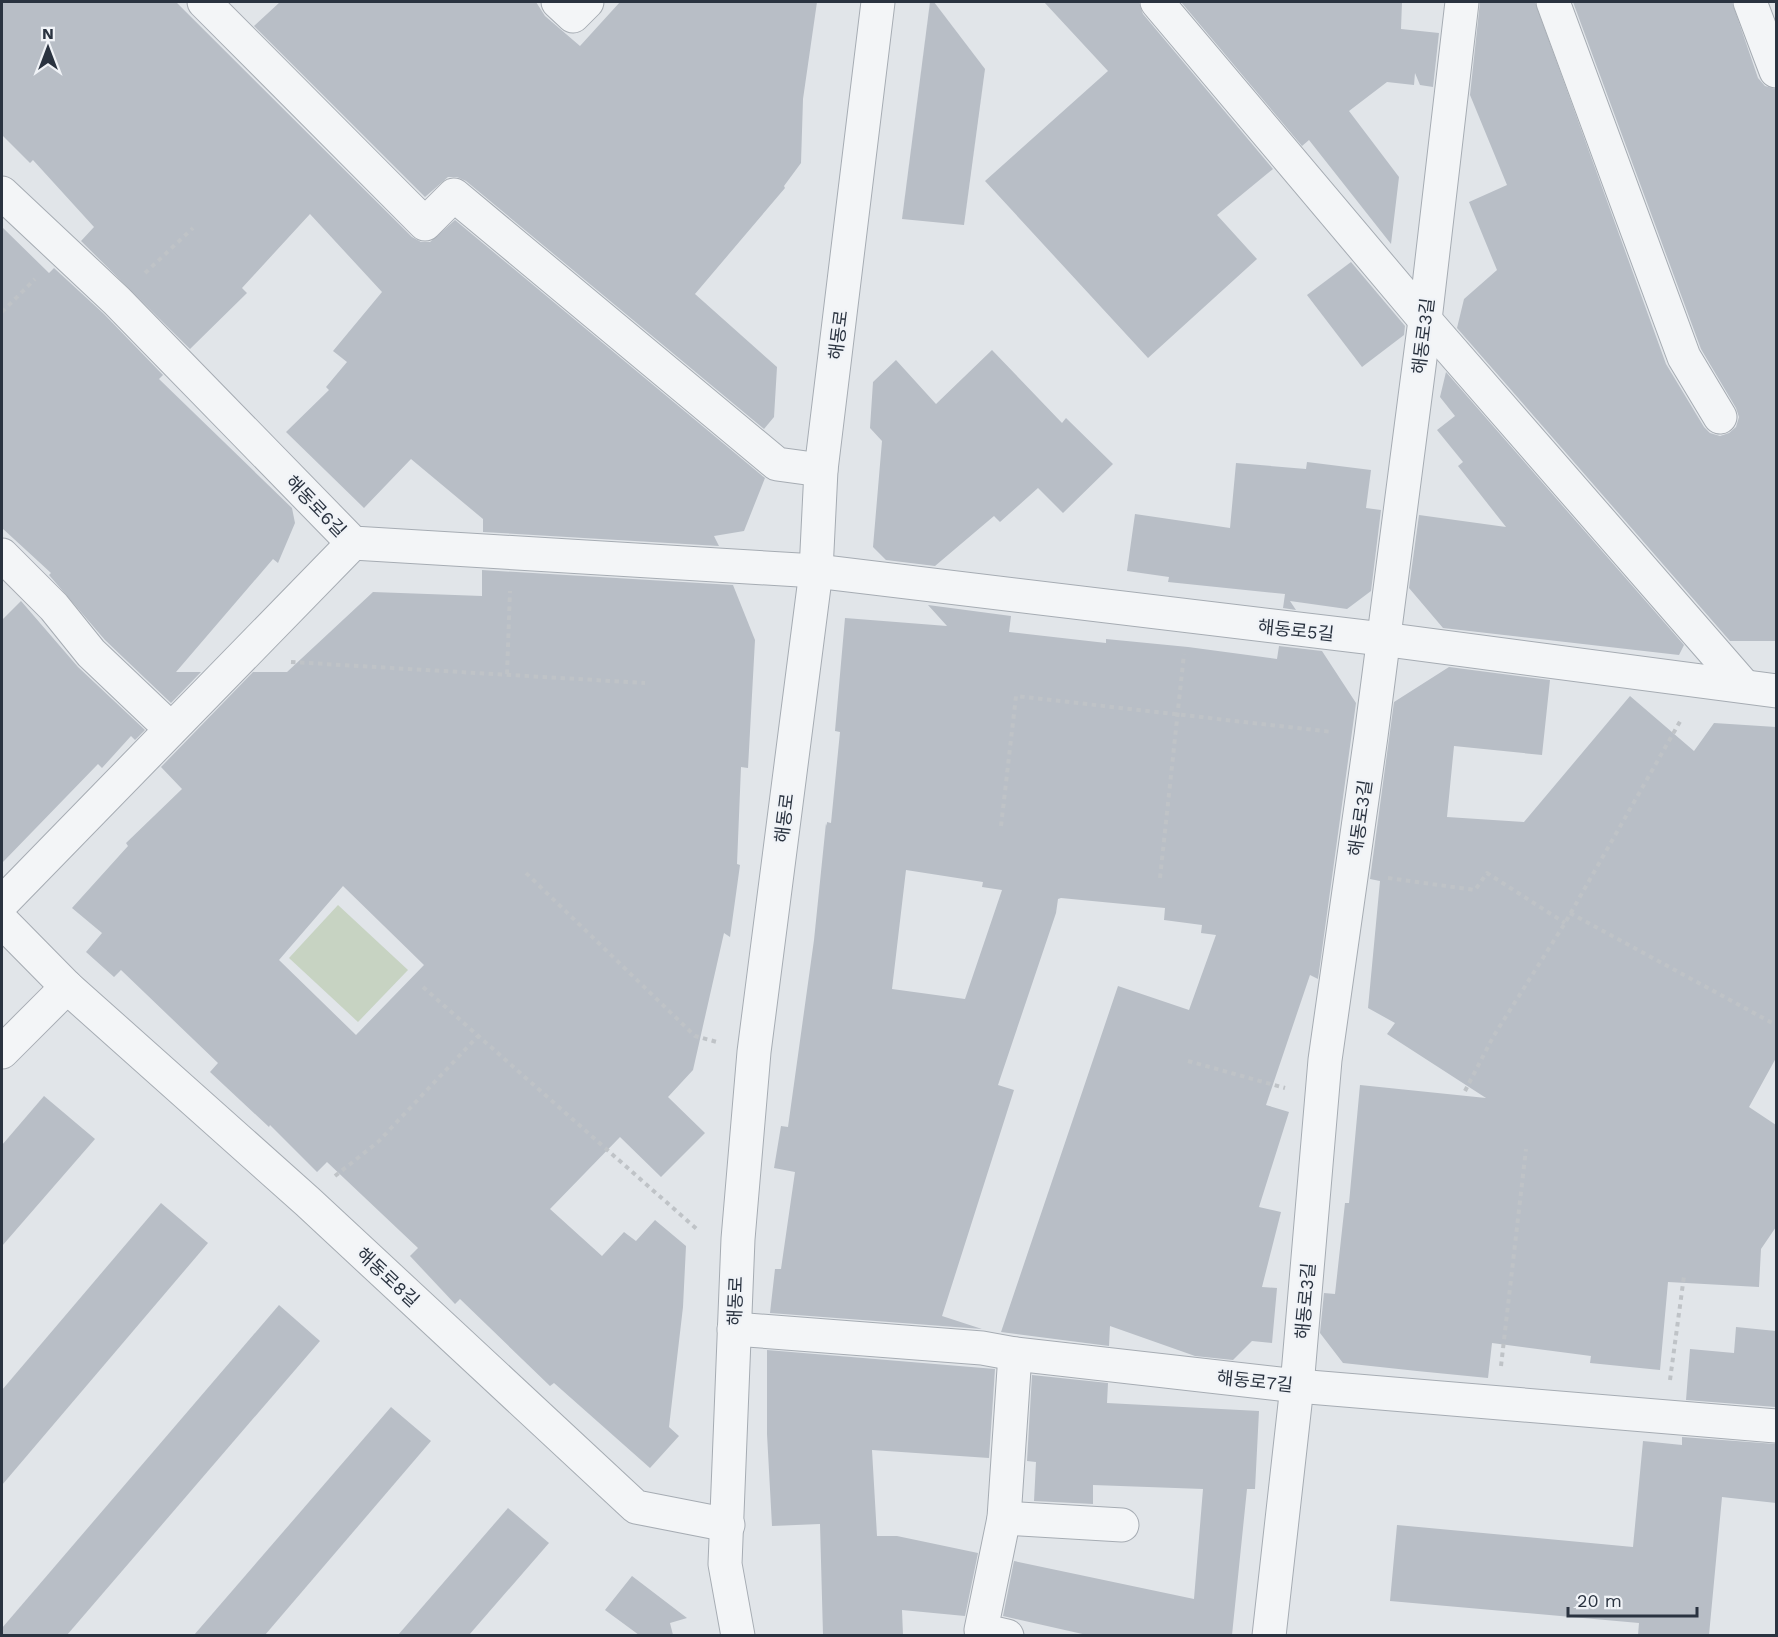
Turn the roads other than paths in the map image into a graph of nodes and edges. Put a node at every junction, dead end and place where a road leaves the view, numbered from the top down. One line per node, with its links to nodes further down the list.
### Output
1 (204, 2): 13 (street)
2 (558, 2): 3 (street)
3 (587, 2)
4 (878, 2): 13 (street, 해동로)
5 (1157, 2): 11 (street)
6 (1462, 2): 11 (street, 해동로3길)
7 (1553, 2): 12 (street)
8 (1750, 2): 9 (street)
9 (1776, 72)
10 (2, 193): 14 (street, 해동로6길)
11 (1425, 320): 17 (street, 해동로3길); 18 (street)
12 (1720, 417)
13 (821, 470): 16 (street, 해동로)
14 (353, 543): 16 (street, 해동로6길); 20 (street)
15 (2, 555): 20 (street)
16 (816, 571): 17 (street, 해동로5길); 25 (street, 해동로)
17 (1382, 639): 18 (street, 해동로5길); 27 (street, 해동로3길)
18 (1744, 686): 19 (street, 해동로5길)
19 (1776, 691)
20 (171, 729): 21 (street)
21 (2, 903)
22 (2, 921): 23 (street, 해동로8길)
23 (67, 987): 24 (street); 30 (street, 해동로8길)
24 (2, 1052)
25 (734, 1329): 26 (street, 해동로7길); 30 (street, 해동로)
26 (1015, 1354): 27 (street, 해동로7길); 29 (street)
27 (1298, 1386): 28 (street, 해동로7길); 34 (street, 해동로3길)
28 (1776, 1426)
29 (1004, 1518): 31 (street); 33 (street)
30 (728, 1525): 32 (street, 해동로)
31 (1122, 1526)
32 (738, 1635)
33 (1007, 1635)
34 (1269, 1635)

